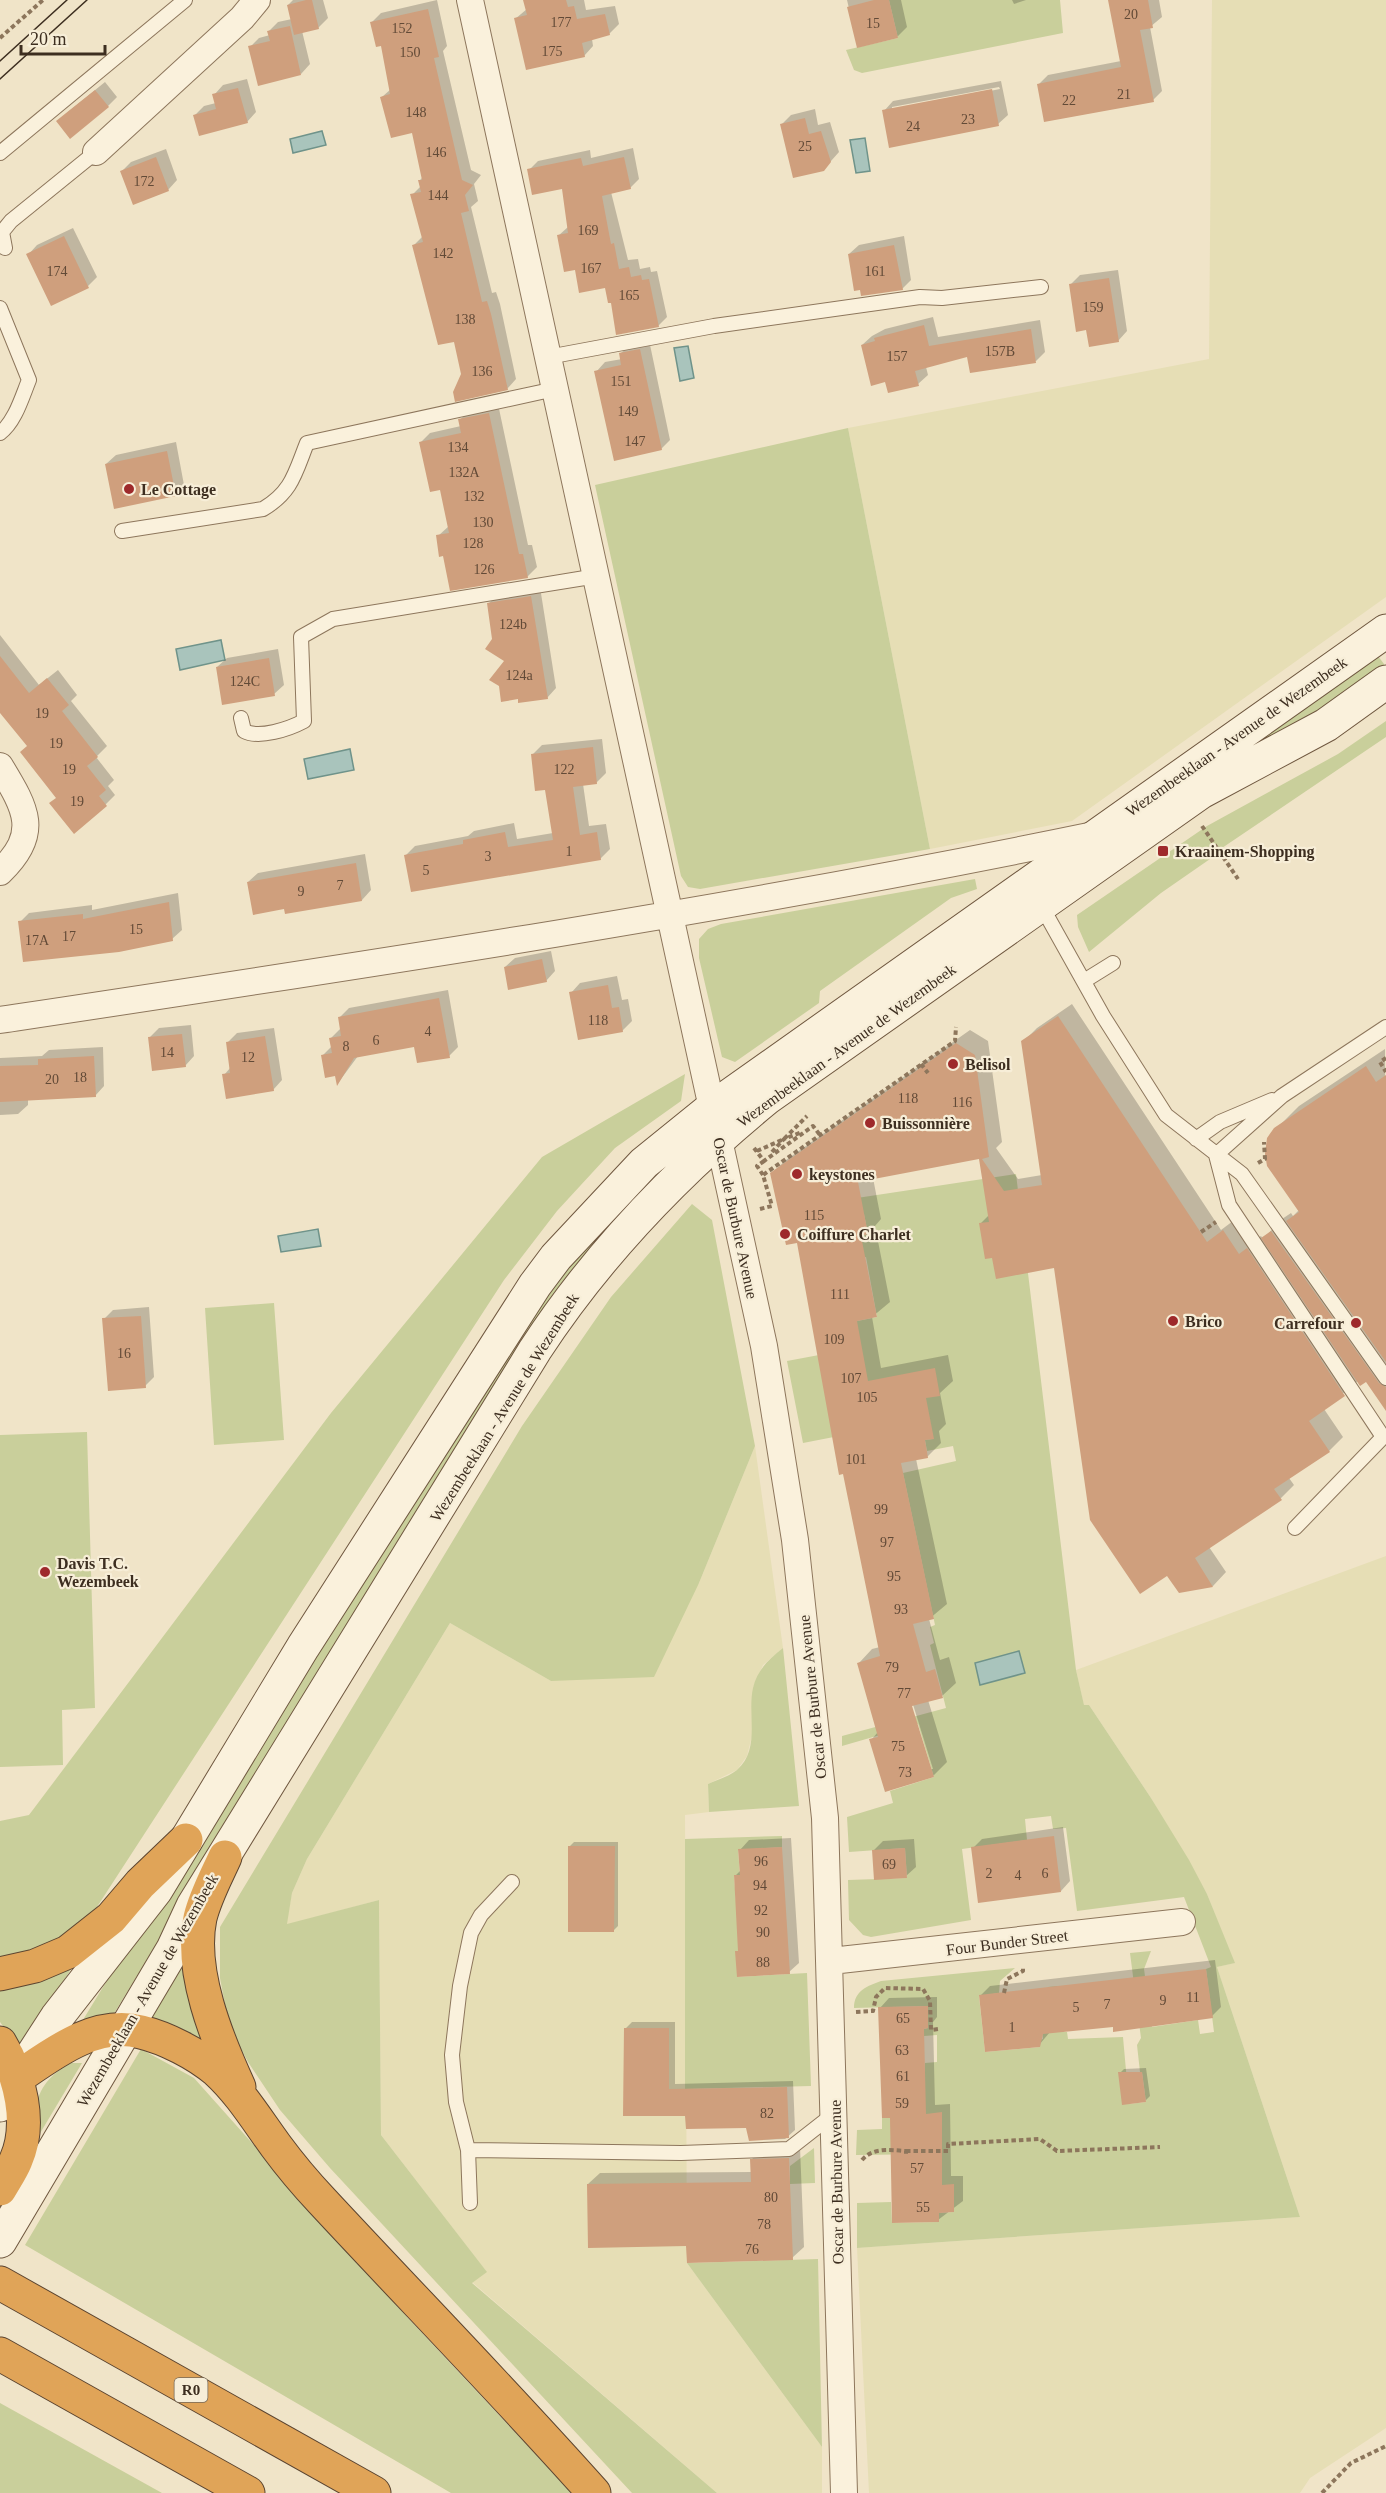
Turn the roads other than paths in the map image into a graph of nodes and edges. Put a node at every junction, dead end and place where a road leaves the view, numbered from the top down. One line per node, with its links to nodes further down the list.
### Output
1 (185, 0): 5 (lane)
2 (257, 0): 4 (street)
3 (470, 0): 9 (street, Oscar de Burbure Avenue)
4 (96, 152): 6 (lane)
5 (0, 153)
6 (5, 248)
7 (1041, 287): 9 (lane)
8 (0, 309): 11 (lane)
9 (548, 357): 10 (street, Oscar de Burbure Avenue)
10 (555, 389): 12 (lane); 13 (street, Oscar de Burbure Avenue)
11 (0, 433)
12 (122, 531)
13 (597, 576): 16 (lane); 21 (street, Oscar de Burbure Avenue)
14 (1386, 632): 18 (main road, Wezembeeklaan - Avenue de Wezembeek)
15 (1386, 682): 20 (main road, Wezembeeklaan - Avenue de Wezembeek)
16 (241, 718)
17 (1, 769): 19 (street)
18 (1096, 834): 21 (street); 27 (main road, Wezembeeklaan - Avenue de Wezembeek)
19 (0, 872)
20 (1042, 907): 23 (lane); 27 (main road, Wezembeeklaan - Avenue de Wezembeek)
21 (668, 914): 24 (street); 27 (street, Oscar de Burbure Avenue)
22 (1113, 963): 23 (lane)
23 (1084, 981): 28 (lane)
24 (0, 1020)
25 (1386, 1027): 26 (lane)
26 (1282, 1096): 28 (lane); 29 (lane)
27 (726, 1129): 32 (main road, Wezembeeklaan - Avenue de Wezembeek); 33 (main road, Wezembeeklaan - Avenue de Wezembeek); 36 (street, Oscar de Burbure Avenue)
28 (1196, 1139): 29 (lane)
29 (1216, 1155): 30 (lane); 31 (lane)
30 (1386, 1378)
31 (1295, 1528)
32 (186, 1839): 37 (highway); 40 (main road, Wezembeeklaan - Avenue de Wezembeek)
33 (225, 1857): 38 (main road, Wezembeeklaan - Avenue de Wezembeek); 42 (highway)
34 (512, 1882): 44 (lane)
35 (1182, 1922): 36 (street, Four Bunder Street)
36 (831, 1961): 43 (street, Oscar de Burbure Avenue)
37 (0, 1974)
38 (126, 2030): 40 (highway); 42 (highway); 47 (main road, Wezembeeklaan - Avenue de Wezembeek)
39 (0, 2043): 40 (highway)
40 (17, 2078): 41 (main road, Wezembeeklaan - Avenue de Wezembeek); 45 (highway)
41 (0, 2105)
42 (247, 2105): 52 (highway)
43 (835, 2113): 44 (lane); 53 (street, Oscar de Burbure Avenue)
44 (468, 2150): 46 (lane)
45 (0, 2189)
46 (470, 2203)
47 (0, 2241)
48 (4, 2285): 51 (highway, R0)
49 (0, 2354): 50 (highway)
50 (248, 2493)
51 (374, 2493)
52 (594, 2493)
53 (844, 2493)

